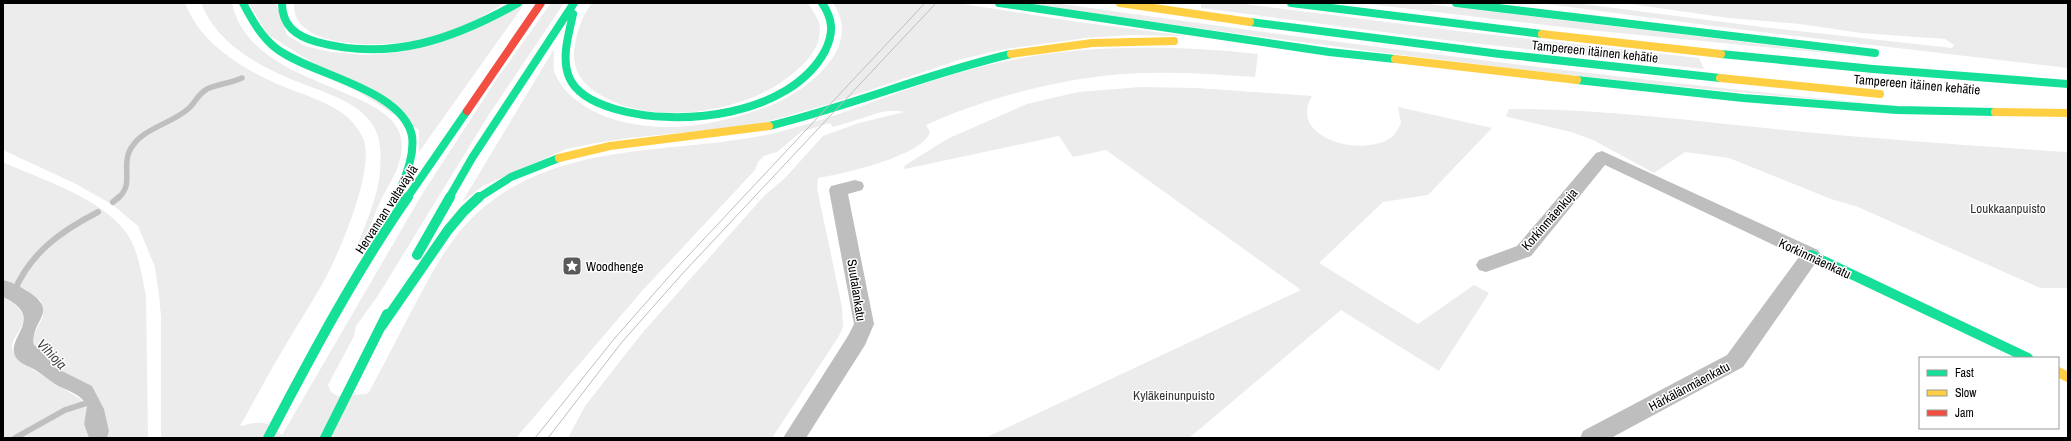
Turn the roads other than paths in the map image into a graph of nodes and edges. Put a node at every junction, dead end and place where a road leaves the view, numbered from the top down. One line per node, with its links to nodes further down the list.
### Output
1 (243, 3): 21 (main road)
2 (282, 3): 3 (main road)
3 (518, 3)
4 (541, 3): 21 (main road, Hervannan valtaväylä)
5 (575, 3): 6 (main road); 24 (main road)
6 (822, 3)
7 (999, 3): 11 (main road)
8 (1120, 3): 16 (main road, Tampereen itäinen kehätie)
9 (1290, 3): 15 (main road, Tampereen itäinen kehätie)
10 (1456, 3): 12 (main road)
11 (1329, 52): 18 (main road); 24 (main road)
12 (1887, 54)
13 (1985, 68): 14 (main road)
14 (2068, 80)
15 (2068, 84)
16 (1888, 95)
17 (1966, 102): 18 (main road, Tampereen itäinen kehätie)
18 (2068, 112)
19 (1602, 158): 22 (street, Korkinmäenkatu); 23 (street, Korkinmäenkuja)
20 (855, 186): 30 (street, Suutalankatu)
21 (387, 227): 28 (main road, Hervannan valtaväylä)
22 (1811, 255): 25 (main road, Korkinmäenkatu); 31 (street, Härkälänmäenkatu)
23 (1486, 264)
24 (381, 328): 29 (main road)
25 (2026, 357)
26 (2059, 372): 27 (main road)
27 (2068, 377)
28 (268, 438)
29 (325, 438)
30 (794, 438)
31 (1591, 438)

